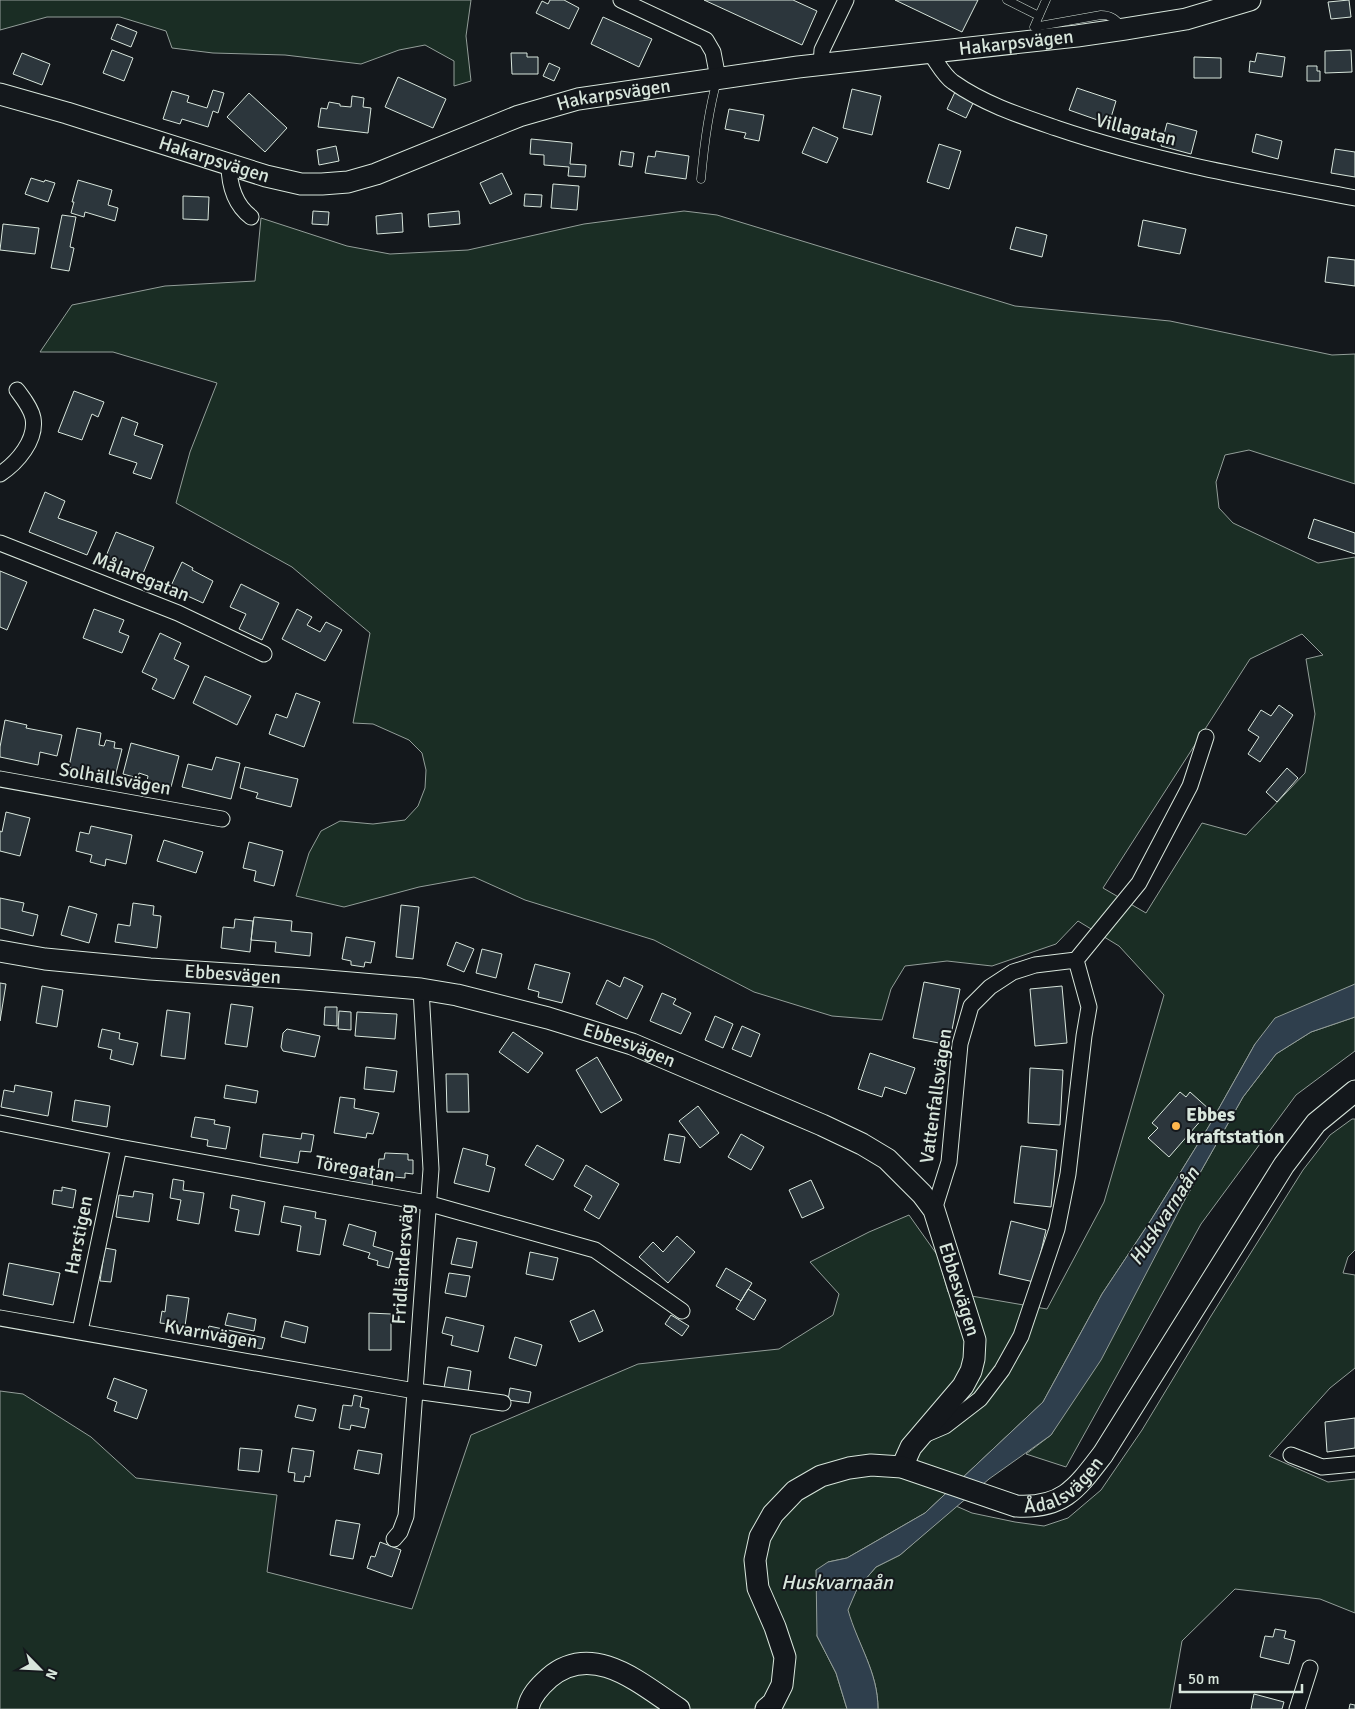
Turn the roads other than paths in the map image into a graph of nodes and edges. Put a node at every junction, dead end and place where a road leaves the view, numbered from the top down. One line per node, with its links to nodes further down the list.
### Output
1 (621, 0): 10 (street)
2 (846, 0): 9 (street)
3 (1007, 0): 6 (lane)
4 (1046, 0): 6 (lane)
5 (1250, 0): 7 (street, Hakarpsvägen)
6 (1039, 16): 7 (lane)
7 (1125, 29): 8 (street, Hakarpsvägen)
8 (930, 53): 9 (street, Hakarpsvägen); 14 (street, Villagatan)
9 (821, 65): 10 (street, Hakarpsvägen)
10 (718, 78): 12 (street, Hakarpsvägen); 13 (lane)
11 (0, 94): 12 (street, Hakarpsvägen)
12 (229, 164): 15 (street)
13 (701, 179)
14 (1355, 198)
15 (251, 217)
16 (17, 390): 17 (street)
17 (0, 474)
18 (0, 543): 19 (street, Målaregatan)
19 (264, 654)
20 (1206, 737): 24 (street)
21 (0, 779): 22 (street, Solhällsvägen)
22 (222, 819)
23 (0, 952): 25 (street, Ebbesvägen)
24 (1076, 960): 30 (street, Vattenfallsvägen); 36 (street)
25 (421, 989): 29 (street, Fridländersväg); 30 (street, Ebbesvägen)
26 (1355, 1091): 39 (street, Ådalsvägen)
27 (0, 1123): 28 (street, Töregatan)
28 (119, 1147): 29 (street, Töregatan); 33 (street, Harstigen)
29 (427, 1202): 31 (street, Töregatan); 34 (street, Fridländersväg)
30 (934, 1210): 36 (street, Ebbesvägen)
31 (682, 1311)
32 (0, 1318): 33 (street, Kvarnvägen)
33 (80, 1331): 34 (street, Kvarnvägen)
34 (415, 1391): 35 (street, Kvarnvägen); 40 (street, Fridländersväg)
35 (503, 1403)
36 (918, 1438): 39 (street, Ebbesvägen)
37 (1291, 1455): 38 (street)
38 (1355, 1464)
39 (911, 1471): 44 (street, Ådalsvägen)
40 (394, 1539)
41 (1310, 1668): 45 (street)
42 (528, 1709): 43 (street)
43 (679, 1709)
44 (766, 1709)
45 (1297, 1709)

